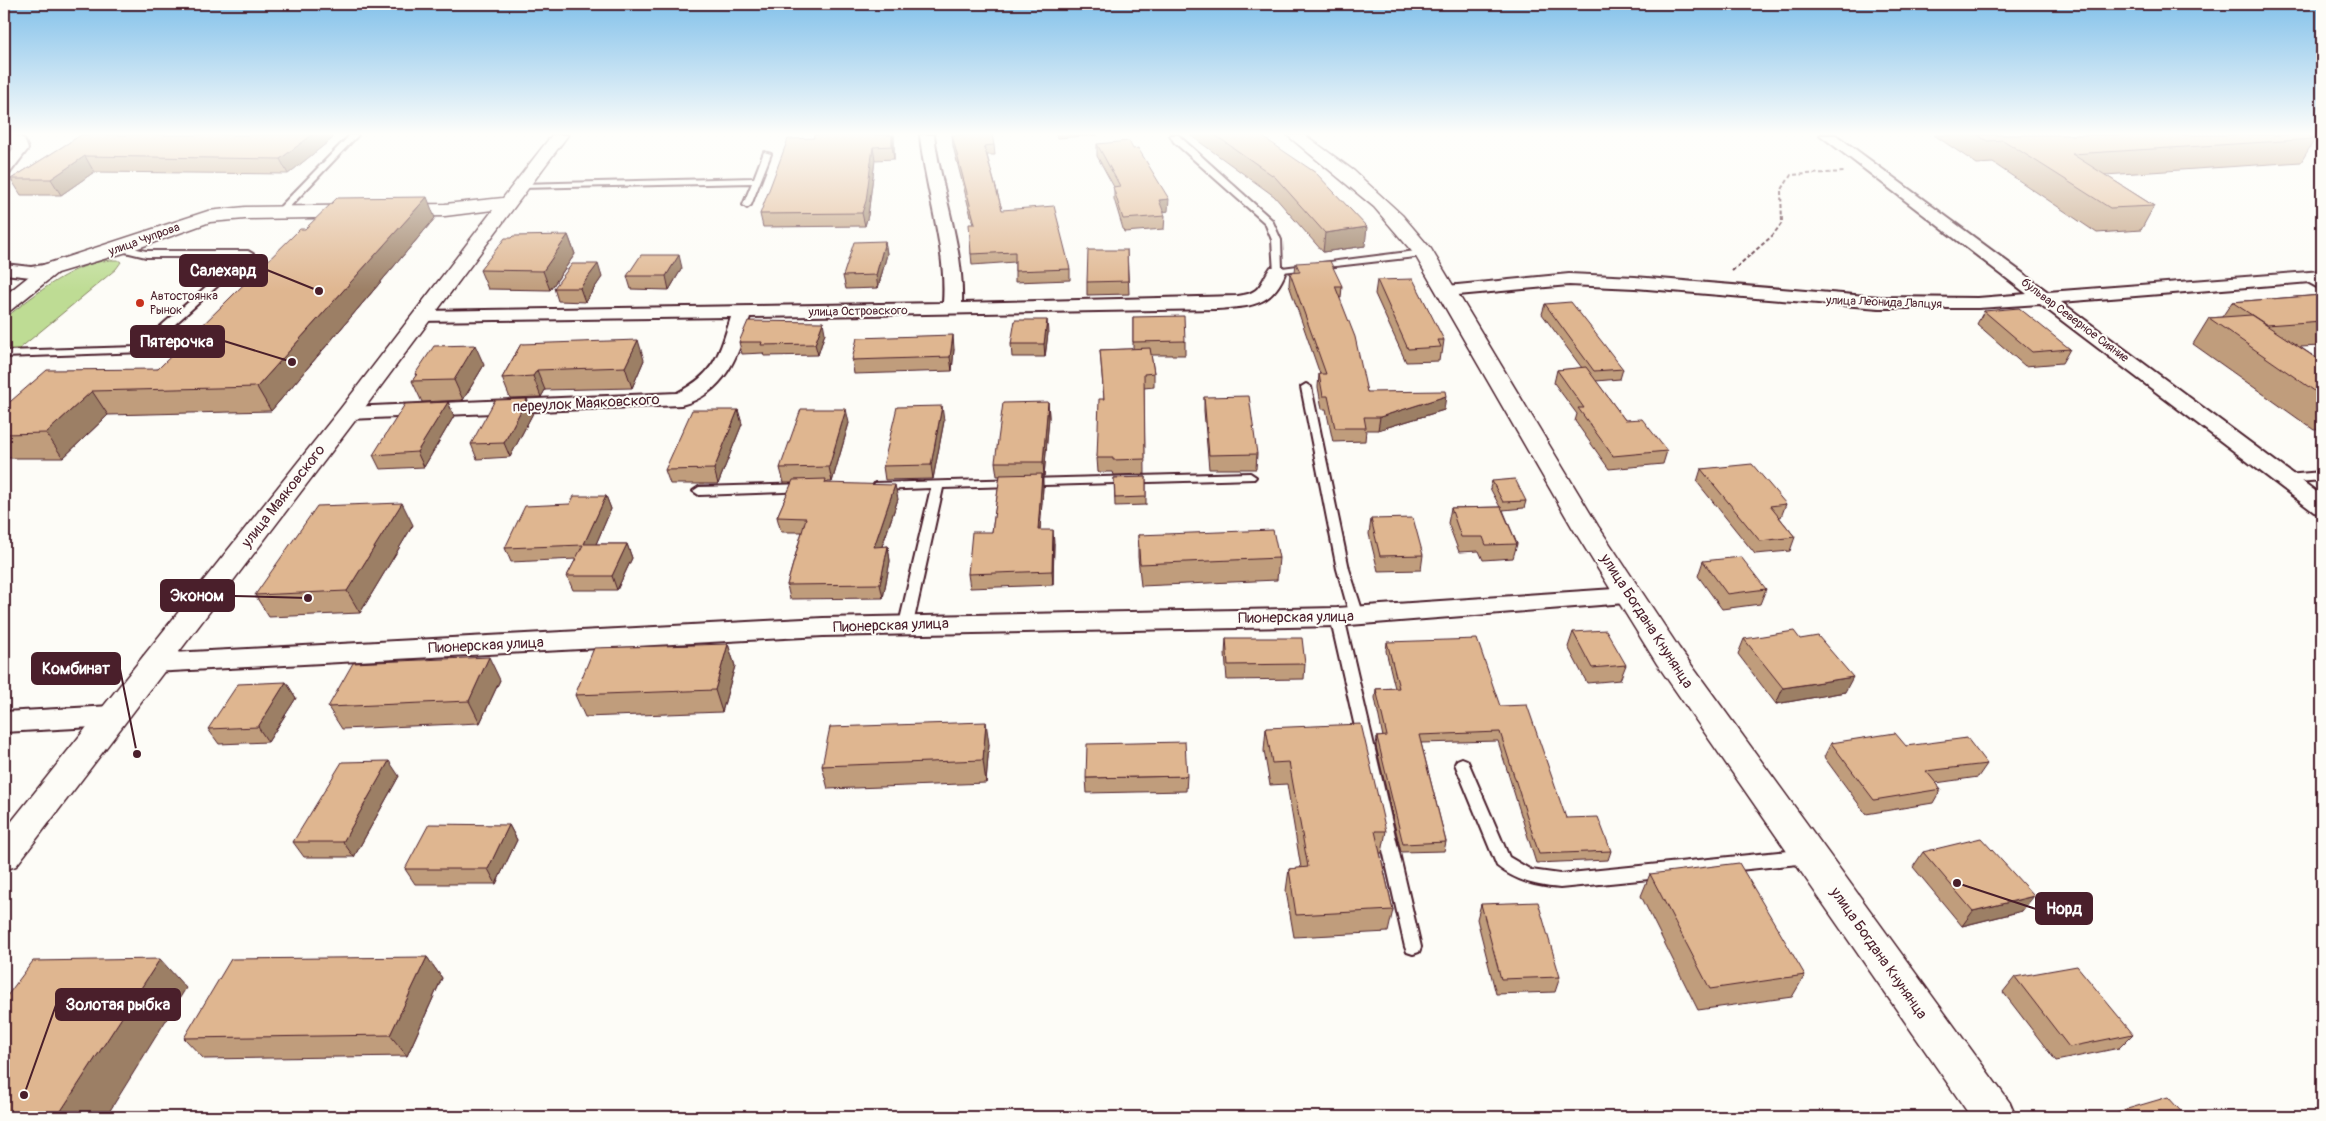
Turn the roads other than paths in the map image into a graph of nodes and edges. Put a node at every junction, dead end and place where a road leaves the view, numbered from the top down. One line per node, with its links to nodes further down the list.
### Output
1 (303, 187): 11 (lane)
2 (519, 187): 9 (street, улица Маяковского)
3 (630, 187): 9 (lane)
4 (753, 187): 10 (lane)
5 (935, 187): 22 (street)
6 (1230, 187): 16 (lane)
7 (1362, 187): 13 (street, улица Богдана Кнунянца)
8 (1898, 187): 20 (street, бульвар Северное Сияние)
9 (514, 194): 11 (street, улица Чупрова); 24 (street, улица Маяковского)
10 (747, 205)
11 (280, 212): 12 (street, улица Чупрова)
12 (120, 248): 15 (street, улица Чупрова); 25 (lane)
13 (1424, 253): 16 (lane); 19 (street, улица Богдана Кнунянца)
14 (4, 269): 15 (street)
15 (50, 269): 21 (street, улица Чупрова)
16 (1277, 271): 22 (street, улица Островского)
17 (2314, 277): 18 (lane); 20 (street, улица Леонида Лапцуя)
18 (2322, 287)
19 (1446, 291): 20 (street, улица Леонида Лапцуя); 36 (street, улица Богдана Кнунянца)
20 (2046, 298): 30 (street, бульвар Северное Сияние)
21 (4, 306)
22 (952, 310): 23 (street, улица Островского)
23 (742, 313): 24 (street, улица Островского); 27 (street, переулок Маяковского)
24 (422, 317): 27 (street, улица Маяковского)
25 (4, 354)
26 (1306, 387): 37 (lane)
27 (349, 413): 39 (street, улица Маяковского)
28 (2322, 476): 30 (lane)
29 (1250, 477): 31 (lane)
30 (2286, 479): 35 (street, бульвар Северное Сияние)
31 (938, 485): 32 (lane); 38 (lane)
32 (868, 487)
33 (818, 488): 34 (lane)
34 (699, 491)
35 (2322, 507)
36 (1628, 596): 37 (street, Пионерская улица); 44 (street, улица Богдана Кнунянца)
37 (1347, 617): 38 (street, Пионерская улица); 45 (lane)
38 (906, 624): 39 (street, Пионерская улица)
39 (153, 662): 40 (street, улица Маяковского)
40 (111, 716): 41 (street); 43 (street, улица Маяковского)
41 (4, 722)
42 (1462, 764): 44 (lane)
43 (4, 856)
44 (1810, 856): 46 (street, улица Богдана Кнунянца)
45 (1413, 947)
46 (1995, 1117)

